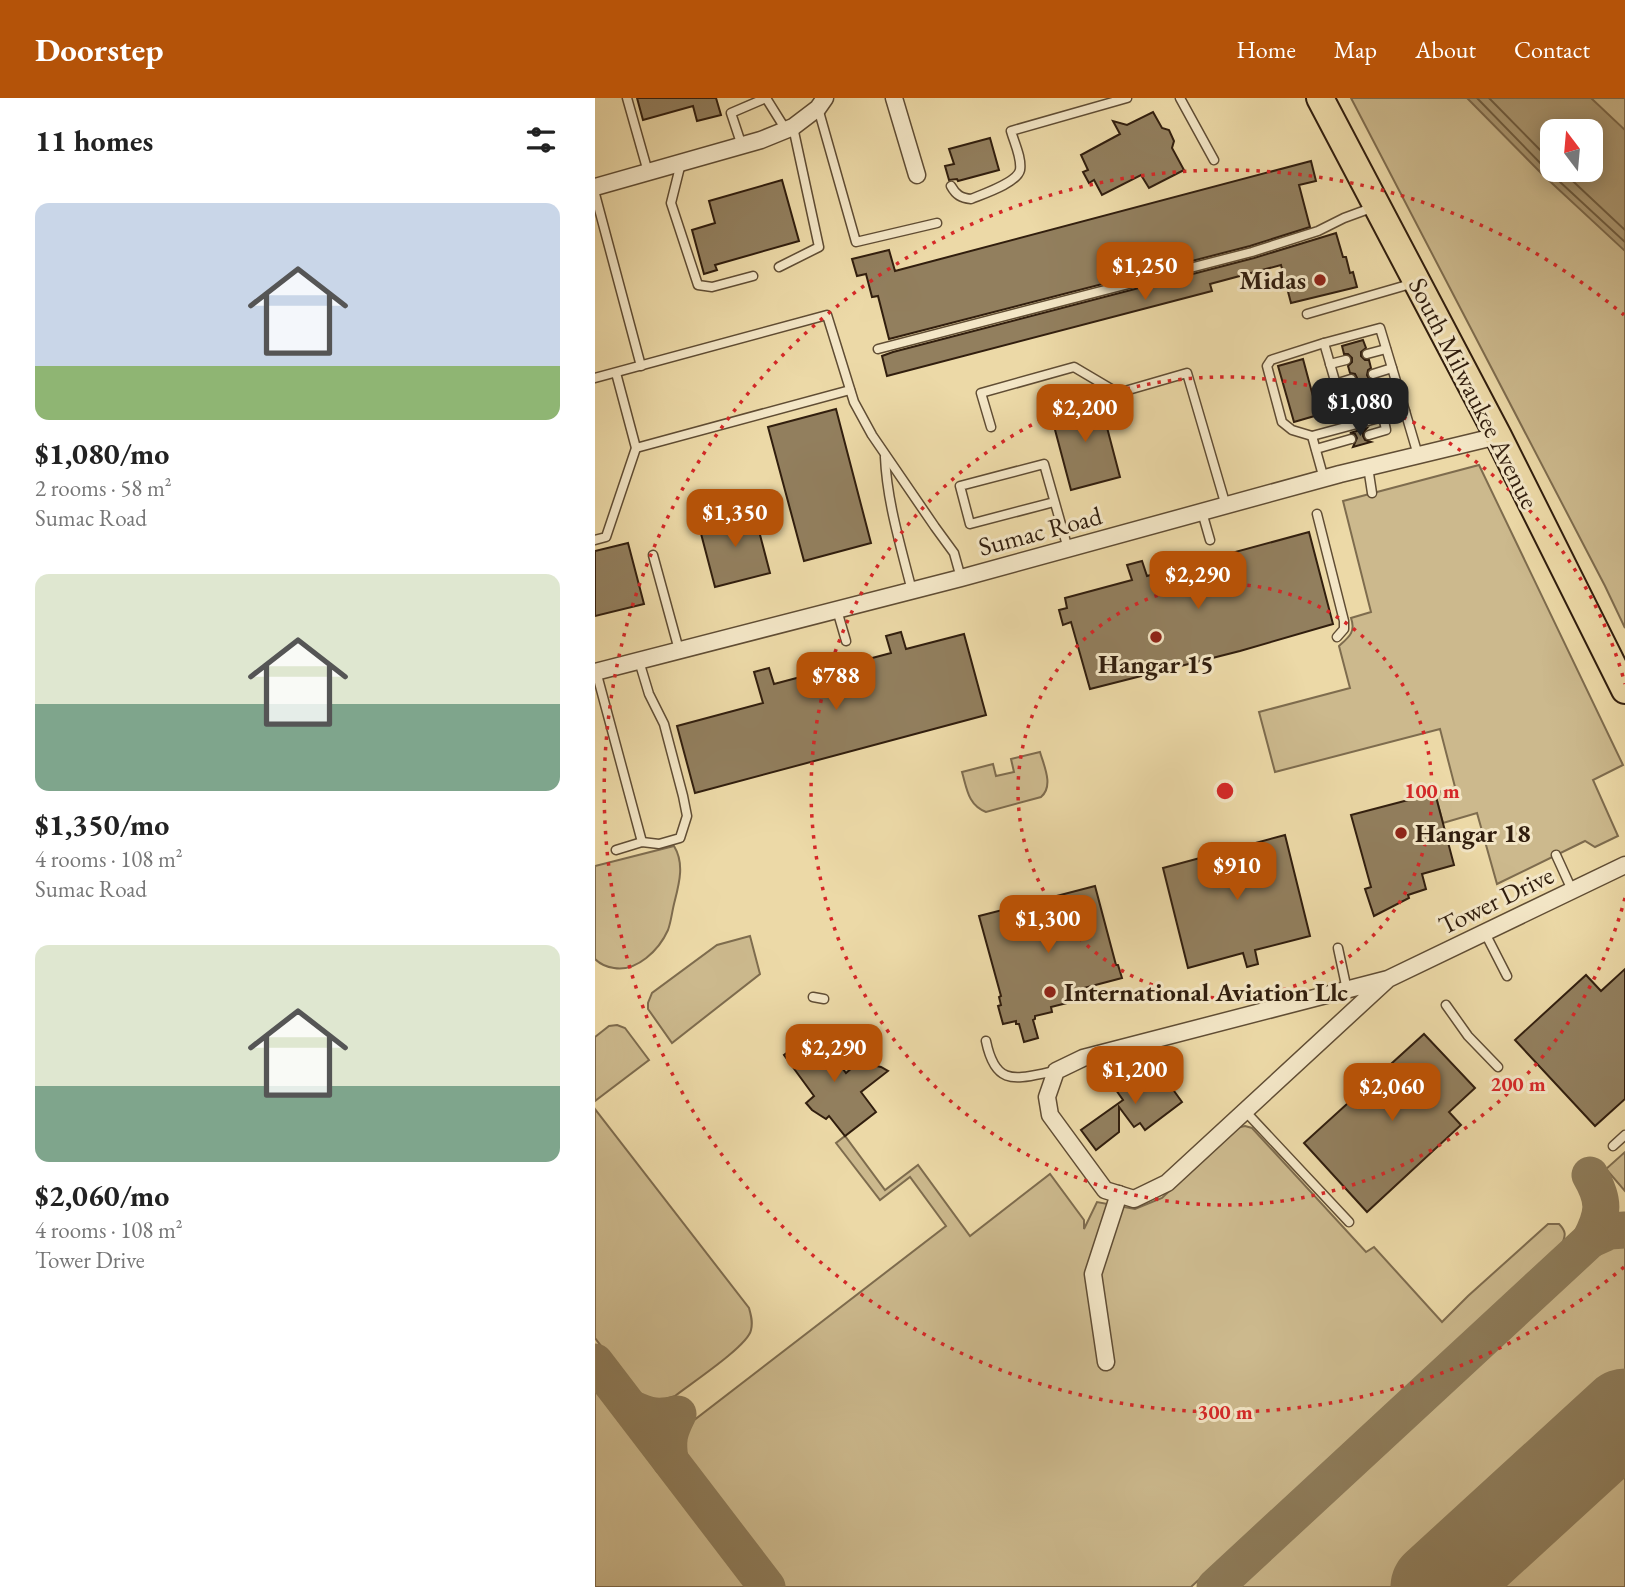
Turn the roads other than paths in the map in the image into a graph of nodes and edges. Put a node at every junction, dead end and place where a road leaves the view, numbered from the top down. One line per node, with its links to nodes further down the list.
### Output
1 (627, 98): 11 (lane)
2 (894, 98): 12 (street)
3 (1127, 98): 13 (lane)
4 (1180, 98): 9 (lane)
5 (1320, 98): 16 (main road, South Milwaukee Avenue)
6 (821, 103): 7 (street); 17 (lane)
7 (789, 129): 8 (street); 8 (lane); 18 (lane)
8 (742, 146): 10 (street)
9 (1214, 160)
10 (681, 163): 11 (street); 19 (lane)
11 (647, 173): 14 (street)
12 (917, 175)
13 (951, 186)
14 (595, 187)
15 (595, 194): 28 (lane)
16 (1377, 206): 20 (main road, South Milwaukee Avenue); 23 (lane)
17 (937, 223)
18 (779, 267)
19 (753, 275)
20 (1417, 283): 21 (lane); 46 (main road, South Milwaukee Avenue)
21 (1307, 314)
22 (1324, 343): 24 (lane); 27 (lane); 45 (lane)
23 (878, 349)
24 (1386, 349): 25 (lane); 29 (lane)
25 (1367, 354)
26 (1346, 359): 27 (lane)
27 (1330, 364): 34 (lane)
28 (641, 366): 30 (lane); 36 (lane)
29 (1392, 368): 31 (lane); 35 (lane)
30 (616, 373): 32 (lane); 48 (lane)
31 (1373, 374)
32 (595, 378)
33 (1352, 379): 34 (lane)
34 (1335, 384): 39 (lane)
35 (1398, 388): 37 (lane); 40 (lane)
36 (850, 390): 48 (lane); 50 (lane)
37 (1378, 394)
38 (1357, 399): 39 (lane)
39 (1341, 403): 42 (lane)
40 (1405, 411): 41 (lane); 51 (lane)
41 (1383, 416): 42 (lane); 44 (lane)
42 (1348, 426): 45 (lane)
43 (991, 427): 56 (lane)
44 (1369, 435)
45 (1312, 436): 49 (lane)
46 (1498, 436): 51 (street, Sumac Road); 71 (main road, South Milwaukee Avenue)
47 (1351, 439): 49 (lane)
48 (636, 448): 59 (lane)
49 (1316, 449): 53 (lane)
50 (885, 454): 63 (lane); 64 (lane)
51 (1418, 455): 52 (street, Sumac Road)
52 (1368, 467): 53 (street, Sumac Road); 54 (lane)
53 (1324, 479): 56 (street, Sumac Road)
54 (1372, 493)
55 (1054, 502): 55 (lane); 61 (lane)
56 (1226, 506): 57 (street, Sumac Road)
57 (1202, 512): 60 (lane); 61 (street, Sumac Road)
58 (1317, 514): 66 (lane)
59 (595, 540)
60 (1210, 540)
61 (1068, 549): 63 (street, Sumac Road)
62 (653, 555): 68 (lane)
63 (961, 578): 64 (street, Sumac Road)
64 (912, 591): 65 (street, Sumac Road)
65 (837, 610): 67 (lane); 68 (street, Sumac Road)
66 (1337, 637)
67 (846, 641)
68 (680, 650): 69 (street, Sumac Road)
69 (639, 660): 70 (street, Sumac Road); 72 (lane)
70 (596, 672): 72 (lane)
71 (1625, 690)
72 (642, 842): 73 (lane)
73 (616, 850)
74 (1556, 855): 76 (lane)
75 (1625, 865): 76 (street, Tower Drive)
76 (1571, 890): 77 (street, Tower Drive)
77 (1485, 933): 79 (lane); 80 (street, Tower Drive)
78 (1338, 948): 81 (lane)
79 (1507, 975)
80 (1388, 979): 81 (street, Tower Drive); 88 (street, Tower Drive)
81 (1347, 989): 87 (street, Tower Drive)
82 (813, 997): 83 (lane)
83 (824, 999)
84 (1446, 1004): 86 (lane)
85 (986, 1041): 87 (lane)
86 (1497, 1067)
87 (1056, 1071): 91 (street)
88 (1245, 1111): 91 (street, Tower Drive); 92 (lane)
89 (1625, 1135): 90 (lane)
90 (1613, 1146)
91 (1119, 1194): 93 (street)
92 (1349, 1222)
93 (1106, 1362)

